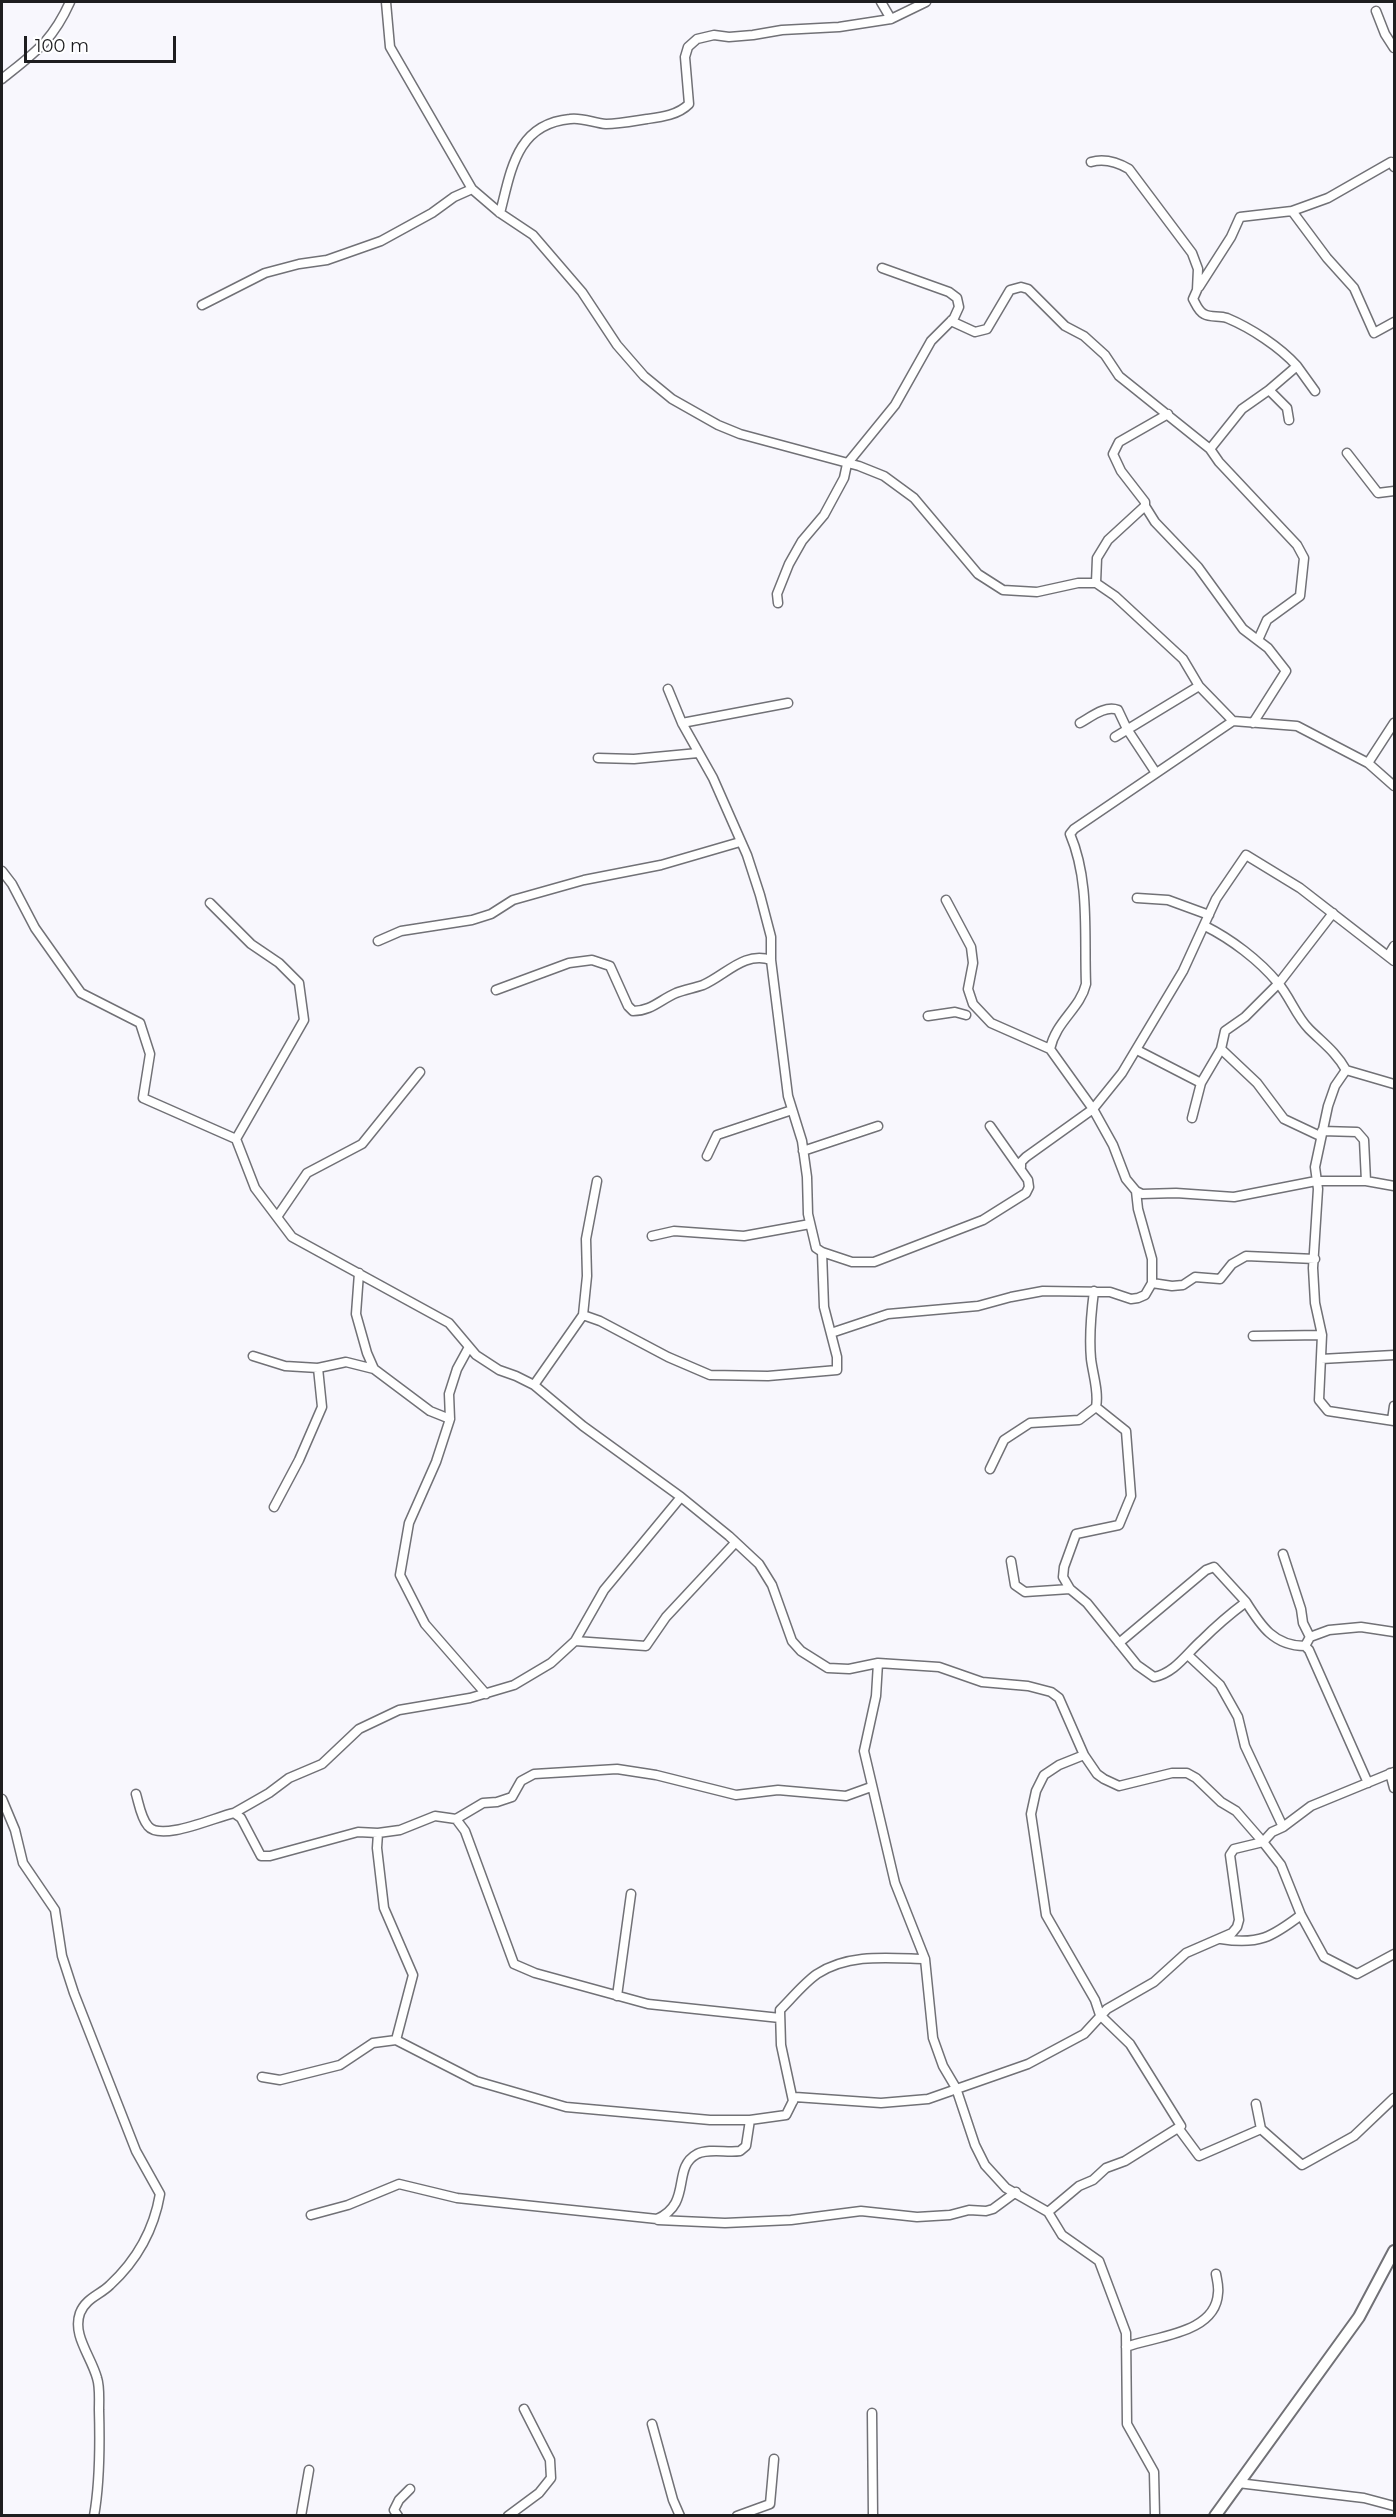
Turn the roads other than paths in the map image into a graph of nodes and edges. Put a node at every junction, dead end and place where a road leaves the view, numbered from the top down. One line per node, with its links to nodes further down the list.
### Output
1 (70, 2): 8 (street)
2 (386, 2): 11 (street)
3 (881, 2): 6 (street)
4 (926, 2): 6 (street)
5 (1376, 11): 7 (street)
6 (891, 19): 13 (street)
7 (1395, 48)
8 (2, 80)
9 (1091, 162): 15 (street)
10 (1395, 167): 12 (street)
11 (472, 189): 13 (street); 16 (street)
12 (1292, 211): 15 (street); 18 (street)
13 (500, 213): 26 (street)
14 (882, 268): 17 (street)
15 (1197, 290): 19 (street)
16 (202, 305)
17 (951, 321): 22 (street); 26 (street)
18 (1395, 322)
19 (1297, 366): 20 (street); 21 (street)
20 (1269, 390): 23 (street); 24 (street)
21 (1315, 391)
22 (1168, 414): 24 (street); 28 (street)
23 (1289, 420)
24 (1210, 449): 31 (street)
25 (1347, 453): 27 (street)
26 (847, 464): 29 (street); 30 (street)
27 (1395, 491)
28 (1145, 506): 29 (street); 31 (street)
29 (1096, 583): 32 (street)
30 (778, 603)
31 (1258, 640): 38 (street)
32 (1199, 686): 35 (street); 40 (street)
33 (668, 689): 36 (street)
34 (788, 703): 36 (street)
35 (1233, 721): 38 (street); 45 (street)
36 (682, 723): 42 (street)
37 (1080, 723): 40 (street)
38 (1253, 723): 44 (street)
39 (1395, 723): 44 (street)
40 (1127, 729): 41 (street); 45 (street)
41 (1115, 737)
42 (698, 753): 43 (street); 47 (street)
43 (598, 758)
44 (1368, 763): 46 (street)
45 (1156, 773): 65 (street)
46 (1395, 786)
47 (741, 842): 55 (street); 58 (street)
48 (2, 871): 78 (street)
49 (1137, 897): 53 (street)
50 (946, 900): 61 (street)
51 (210, 903): 78 (street)
52 (1333, 914): 53 (street); 57 (street); 59 (street)
53 (1209, 915): 54 (street)
54 (1205, 926): 59 (street); 67 (street)
55 (378, 941)
56 (1395, 946): 57 (street)
57 (1391, 958)
58 (771, 960): 60 (street); 73 (street)
59 (1278, 983): 66 (street); 68 (street)
60 (496, 990)
61 (973, 1004): 62 (street); 64 (street)
62 (966, 1015): 63 (street); 64 (street)
63 (928, 1016)
64 (984, 1016): 65 (street)
65 (1050, 1049): 72 (street)
66 (1221, 1049): 70 (street); 77 (street)
67 (1137, 1050): 70 (street); 72 (street)
68 (1346, 1070): 71 (street); 77 (street)
69 (420, 1072): 87 (street)
70 (1201, 1083): 74 (street)
71 (1395, 1083)
72 (1093, 1109): 81 (street); 86 (street)
73 (792, 1110): 79 (street); 80 (street)
74 (1192, 1118)
75 (878, 1126): 79 (street)
76 (990, 1126): 81 (street)
77 (1321, 1133): 83 (street); 84 (street)
78 (236, 1139): 87 (street)
79 (803, 1151): 88 (street)
80 (707, 1156)
81 (1021, 1167): 90 (street)
82 (597, 1181): 95 (street)
83 (1316, 1181): 84 (street); 86 (street); 91 (street)
84 (1366, 1181): 85 (street)
85 (1395, 1186)
86 (1136, 1191): 93 (street)
87 (277, 1217): 92 (street)
88 (810, 1224): 89 (street); 90 (street)
89 (652, 1236)
90 (822, 1252): 96 (street)
91 (1315, 1258): 93 (street); 97 (street)
92 (359, 1273): 99 (street); 104 (street)
93 (1152, 1283): 94 (street)
94 (1094, 1292): 96 (street); 107 (street)
95 (583, 1315): 96 (street); 105 (street)
96 (831, 1333)
97 (1322, 1335): 98 (street); 102 (street)
98 (1253, 1336)
99 (469, 1347): 105 (street); 108 (street)
100 (1395, 1355): 102 (street)
101 (254, 1356): 103 (street)
102 (1321, 1359): 109 (street)
103 (318, 1368): 104 (street); 112 (street)
104 (374, 1369): 108 (street)
105 (534, 1385): 111 (street)
106 (1395, 1406): 109 (street)
107 (1096, 1407): 110 (street); 116 (street)
108 (450, 1419): 125 (street)
109 (1393, 1421)
110 (990, 1469)
111 (681, 1497): 113 (street); 120 (street)
112 (274, 1507)
113 (735, 1543): 120 (street); 124 (street)
114 (1283, 1554): 119 (street)
115 (1011, 1561): 116 (street)
116 (1070, 1589): 121 (street)
117 (1246, 1602): 121 (street); 122 (street); 123 (street)
118 (1395, 1632): 119 (street)
119 (1310, 1637): 122 (street)
120 (575, 1641): 125 (street)
121 (1119, 1643): 123 (street)
122 (1305, 1646): 128 (street)
123 (1188, 1656): 135 (street)
124 (878, 1663): 126 (street); 129 (street)
125 (486, 1694): 133 (street)
126 (1084, 1755): 137 (street); 144 (street)
127 (1392, 1773): 128 (street); 130 (street)
128 (1368, 1783): 135 (street)
129 (871, 1786): 134 (street); 142 (street)
130 (1395, 1788)
131 (136, 1794): 133 (street)
132 (2, 1798): 170 (street)
133 (234, 1813): 136 (street)
134 (456, 1819): 136 (street); 143 (street)
135 (1283, 1827): 137 (street)
136 (378, 1833): 146 (street)
137 (1263, 1842): 139 (street); 140 (street)
138 (631, 1894): 143 (street)
139 (1301, 1915): 140 (street); 141 (street)
140 (1221, 1939): 144 (street)
141 (1395, 1954)
142 (926, 1959): 145 (street); 148 (street)
143 (617, 1996): 145 (street)
144 (1100, 2015): 148 (street); 153 (street)
145 (780, 2018): 150 (street)
146 (396, 2040): 147 (street); 152 (street)
147 (262, 2077)
148 (956, 2088): 150 (street); 155 (street)
149 (1395, 2098): 154 (street)
150 (793, 2102): 152 (street)
151 (1256, 2104): 154 (street)
152 (750, 2120): 158 (street)
153 (1179, 2129): 154 (street); 156 (street)
154 (1261, 2129)
155 (1016, 2192): 156 (street); 158 (street)
156 (1048, 2212): 161 (street)
157 (311, 2215): 158 (street)
158 (657, 2220)
159 (1395, 2251): 167 (street)
160 (1216, 2274): 161 (street)
161 (1126, 2347): 177 (street)
162 (524, 2409): 173 (street)
163 (872, 2414): 176 (street)
164 (652, 2424): 174 (street)
165 (774, 2459): 175 (street)
166 (309, 2470): 171 (street)
167 (1238, 2483): 169 (street); 178 (street)
168 (410, 2489): 172 (street)
169 (1395, 2506)
170 (94, 2516)
171 (301, 2516)
172 (398, 2516)
173 (508, 2516)
174 (680, 2516)
175 (736, 2516)
176 (873, 2516)
177 (1155, 2516)
178 (1215, 2516)

